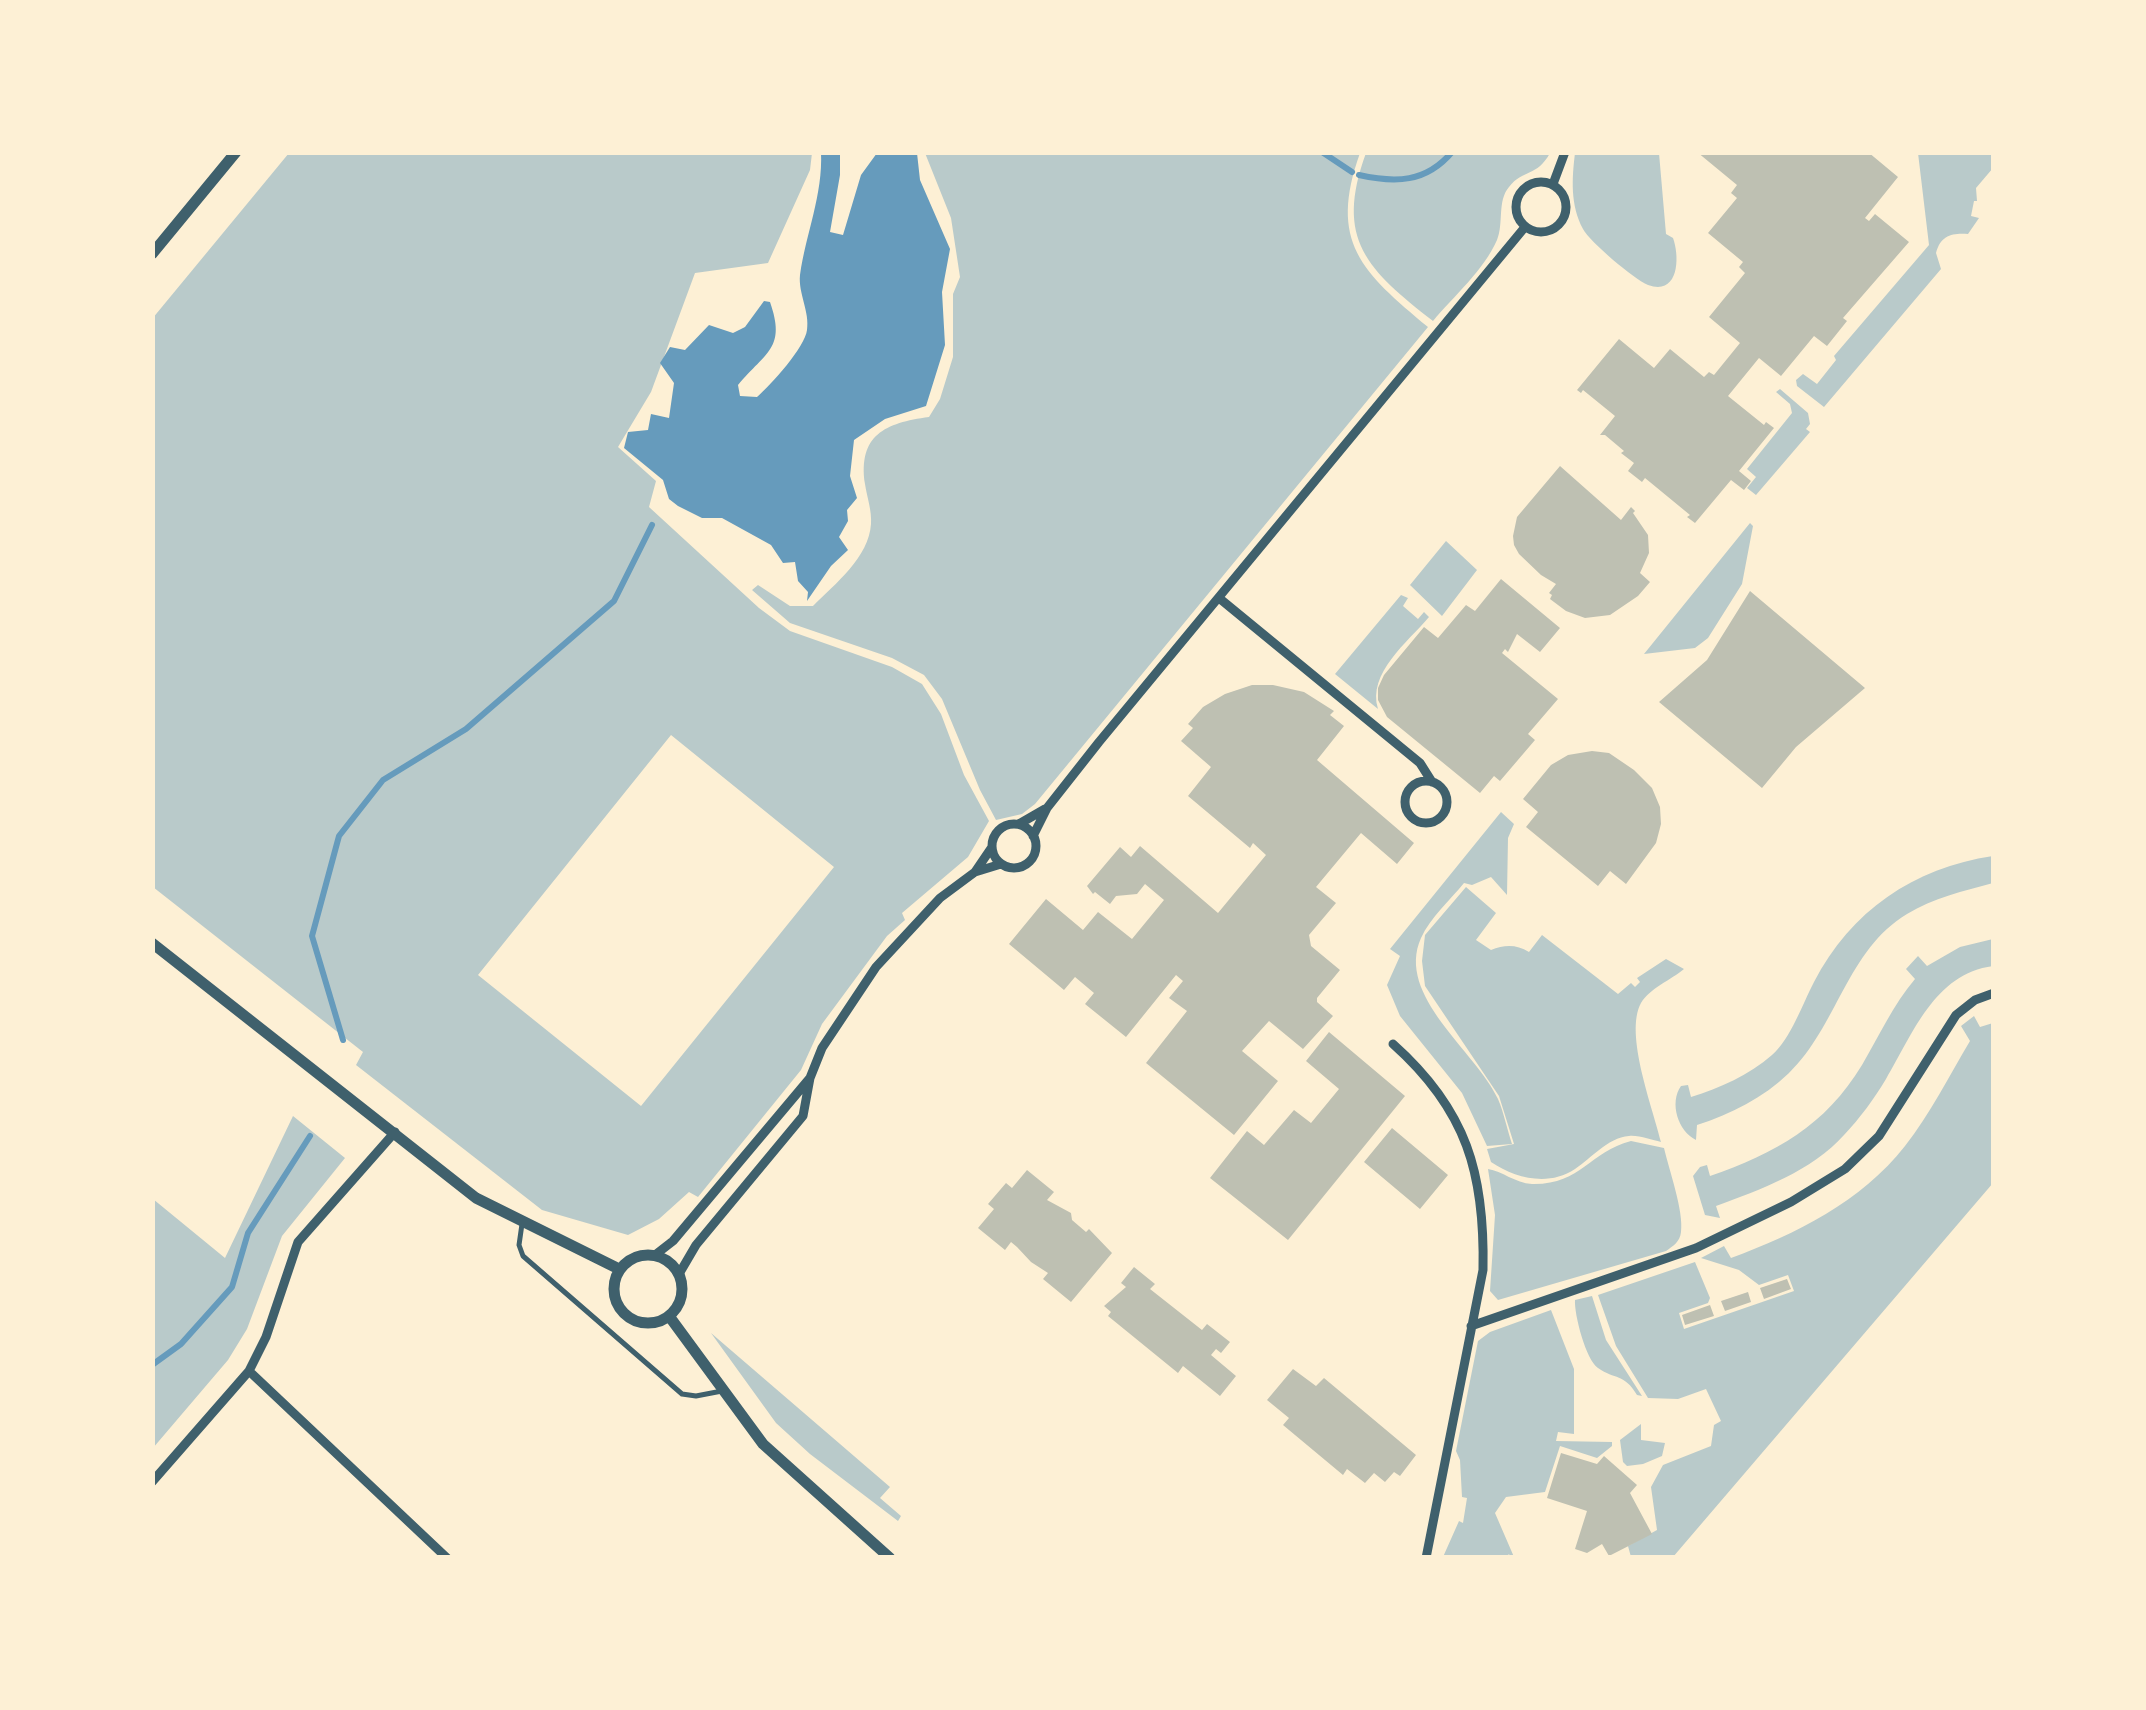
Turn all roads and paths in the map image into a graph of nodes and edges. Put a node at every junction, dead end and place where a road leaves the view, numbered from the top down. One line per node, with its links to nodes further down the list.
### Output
1 (236, 152): 5 (street)
2 (1565, 152): 3 (street)
3 (1553, 184): 4 (street); 4 (street)
4 (1525, 226): 6 (street)
5 (152, 254)
6 (1219, 598): 7 (street); 8 (street)
7 (1432, 782): 7 (street)
8 (1047, 808): 9 (street); 10 (street)
9 (1019, 824): 10 (street); 11 (street)
10 (1034, 836): 12 (street)
11 (992, 847): 12 (street); 13 (street)
12 (1001, 864): 13 (street)
13 (975, 872): 17 (street)
14 (152, 943): 18 (street)
15 (1994, 994): 24 (street)
16 (1394, 1044): 24 (street)
17 (810, 1078): 20 (street); 22 (street)
18 (395, 1132): 19 (street); 25 (street)
19 (522, 1224): 21 (street); 26 (lane)
20 (654, 1255): 21 (street); 22 (street)
21 (620, 1268): 23 (street)
22 (679, 1274): 23 (street)
23 (669, 1316): 26 (street)
24 (1470, 1326): 30 (street)
25 (249, 1371): 27 (street); 28 (street)
26 (722, 1391): 29 (street)
27 (152, 1482)
28 (447, 1558)
29 (890, 1558)
30 (1426, 1558)

